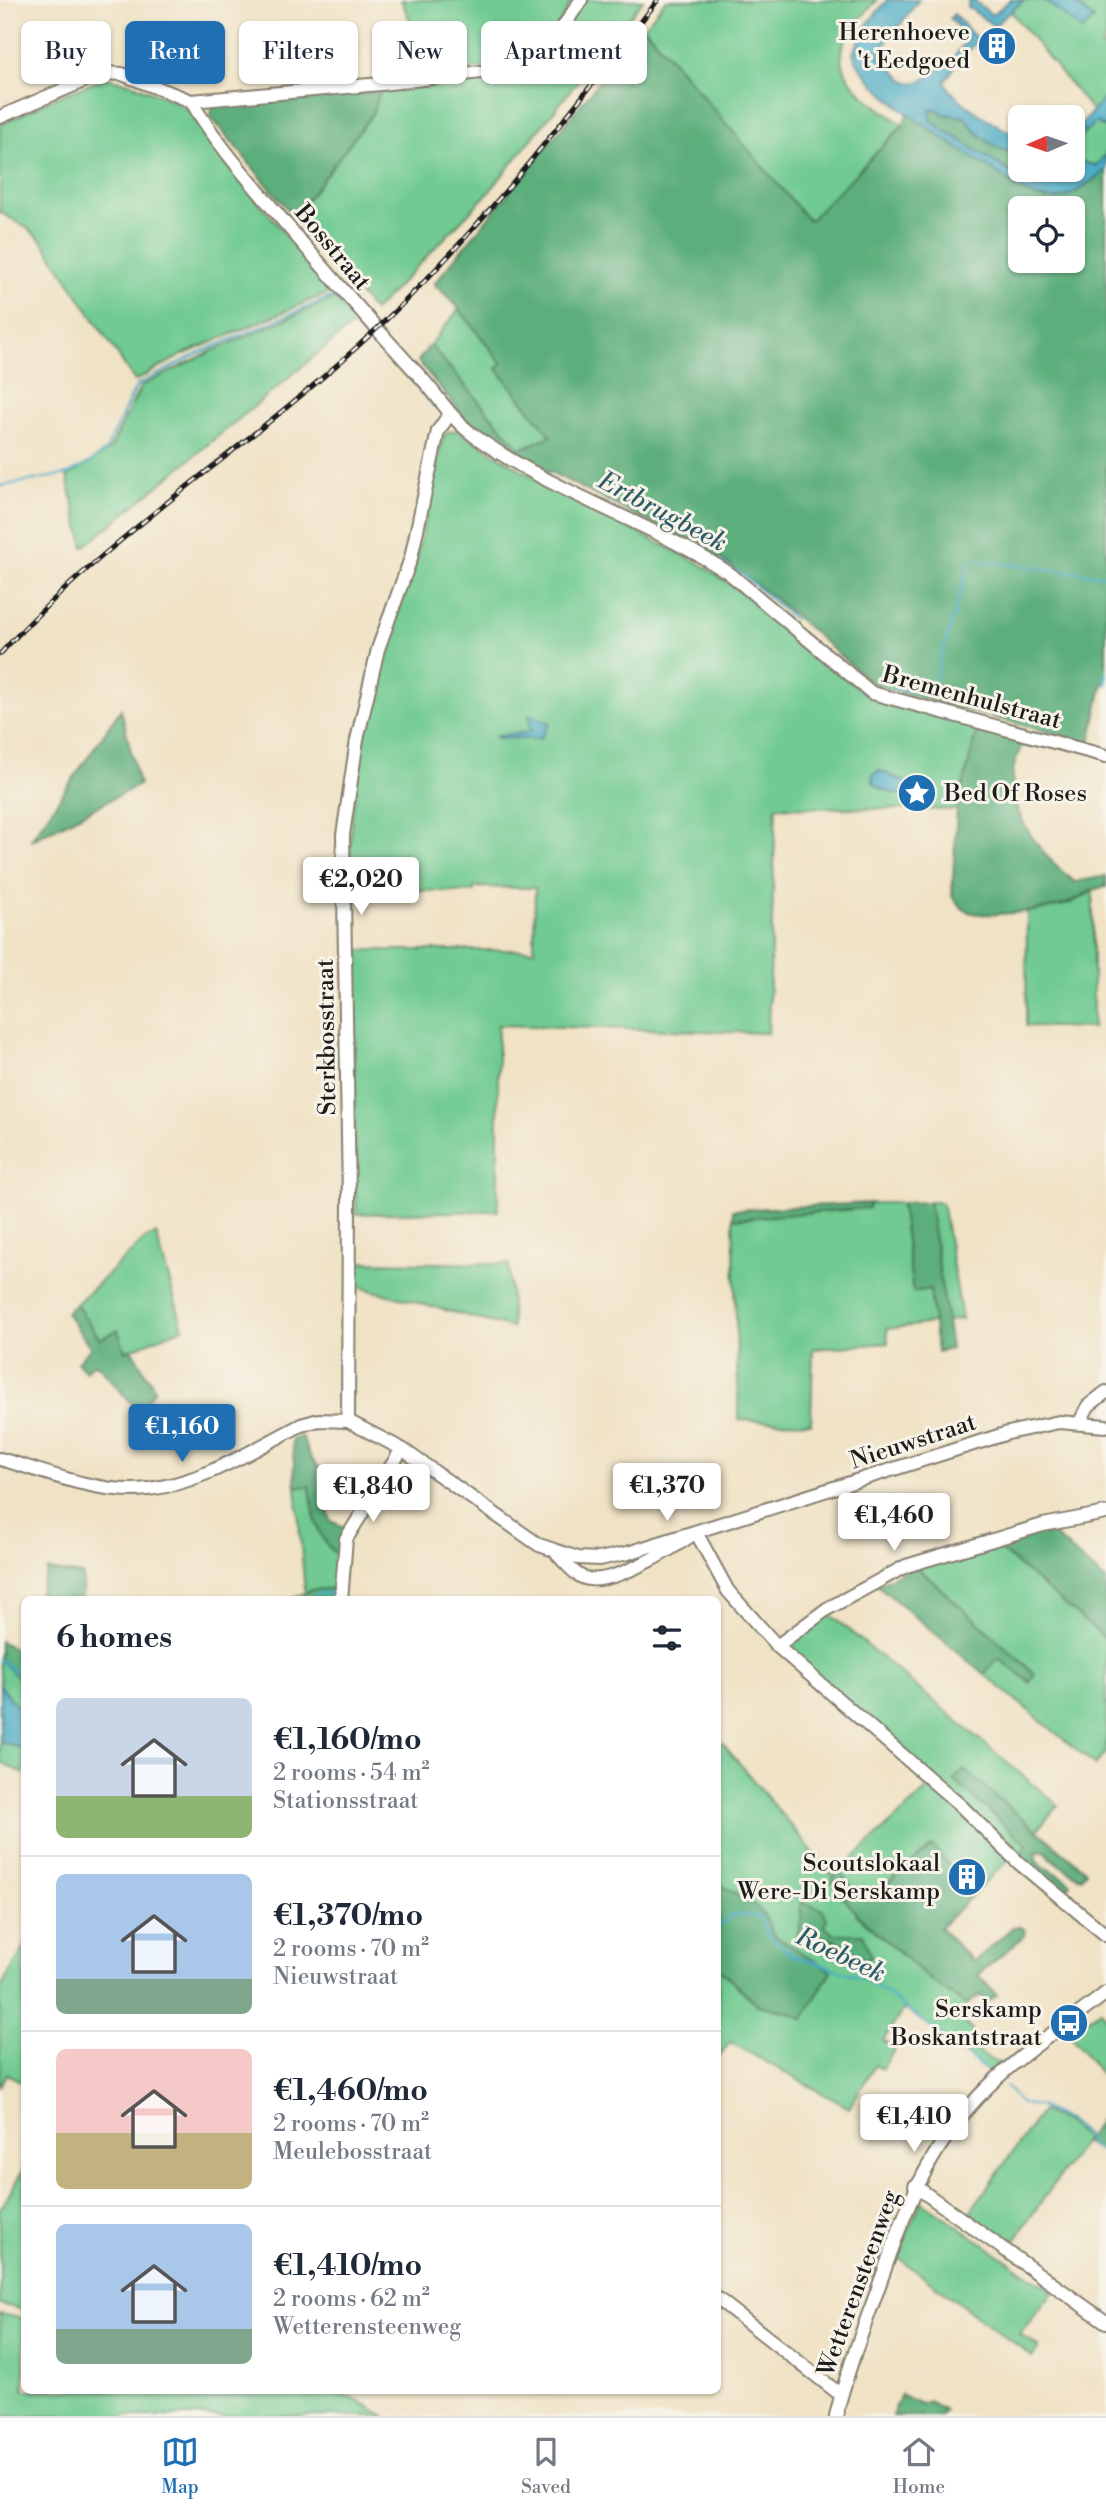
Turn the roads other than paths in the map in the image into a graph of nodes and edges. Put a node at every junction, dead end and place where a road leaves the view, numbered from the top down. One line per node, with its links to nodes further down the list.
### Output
1 (581, 0): 2 (street)
2 (191, 101): 3 (street); 4 (street, Bosstraat)
3 (0, 117)
4 (449, 415): 5 (street, Bremenhulstraat); 7 (street, Sterkbosstraat)
5 (1106, 756)
6 (1106, 1392): 8 (street)
7 (348, 1421): 10 (street, Nieuwstraat); 11 (street)
8 (1080, 1422): 9 (street, Nieuwstraat); 13 (street, Nieuwstraat)
9 (1106, 1426)
10 (402, 1449): 14 (street, Nieuwstraat); 15 (street)
11 (0, 1459)
12 (1106, 1513): 16 (street)
13 (696, 1532): 14 (street, Nieuwstraat); 14 (street, Nieuwstraat); 16 (street)
14 (553, 1551)
15 (341, 1596)
16 (777, 1646): 17 (street)
17 (1106, 1935)
18 (1106, 1993): 19 (street, Wetterensteenweg)
19 (915, 2186): 21 (street); 22 (street, Wetterensteenweg)
20 (721, 2302): 22 (street)
21 (1106, 2322)
22 (841, 2395): 23 (street, Wetterensteenweg)
23 (836, 2416)

